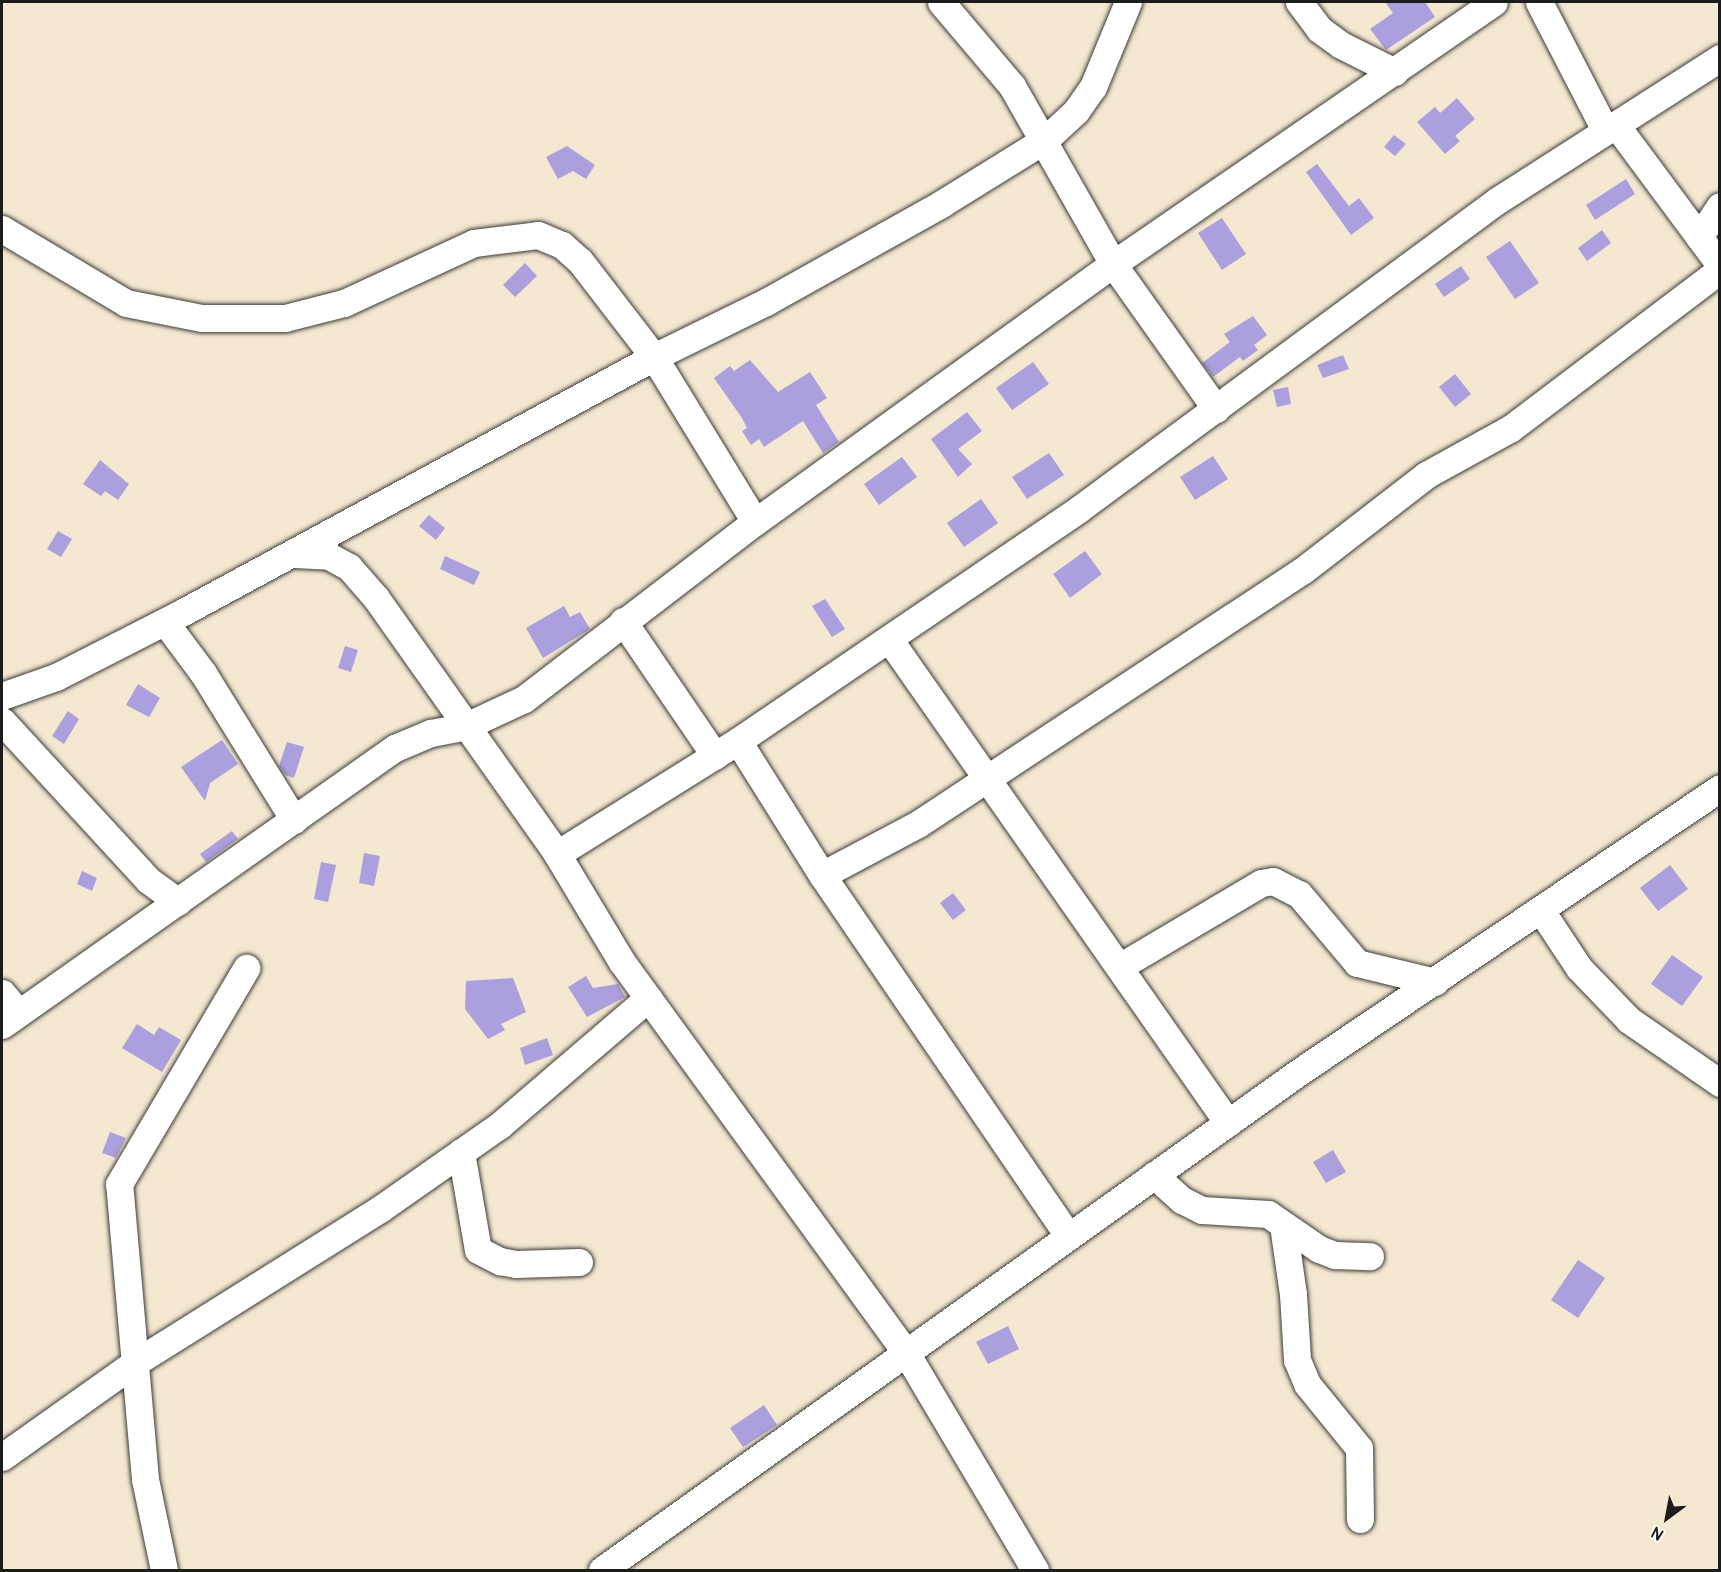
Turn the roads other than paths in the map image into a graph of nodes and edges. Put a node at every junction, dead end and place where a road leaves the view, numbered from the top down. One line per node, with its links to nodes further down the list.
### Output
1 (941, 2): 9 (street)
2 (1128, 2): 9 (street)
3 (1299, 2): 7 (street)
4 (1494, 2): 7 (street)
5 (1539, 2): 8 (street)
6 (1719, 58): 8 (street)
7 (1395, 72): 13 (street)
8 (1610, 128): 12 (street); 17 (street)
9 (1046, 139): 13 (street); 16 (street)
10 (1719, 206): 12 (street)
11 (2, 229): 16 (street)
12 (1699, 237): 14 (street)
13 (1113, 264): 17 (street); 18 (street)
14 (1719, 265)
15 (1719, 270): 28 (street)
16 (654, 357): 18 (street); 19 (street)
17 (1216, 409): 22 (street)
18 (755, 522): 20 (street)
19 (294, 554): 21 (street); 25 (street)
20 (624, 621): 25 (street); 27 (street)
21 (165, 622): 23 (street); 30 (street)
22 (889, 639): 26 (street); 28 (street)
23 (2, 696)
24 (2, 721): 33 (street)
25 (466, 726): 30 (street); 31 (street)
26 (738, 741): 27 (street); 32 (street)
27 (715, 756): 31 (street)
28 (986, 777): 32 (street); 35 (street)
29 (1719, 788): 34 (street)
30 (294, 820): 33 (street)
31 (557, 854): 38 (street)
32 (822, 875): 45 (street)
33 (177, 902): 39 (street)
34 (1542, 912): 37 (street); 40 (street)
35 (1119, 967): 37 (street); 41 (street)
36 (246, 968): 49 (street)
37 (1436, 982): 41 (street)
38 (648, 998): 42 (street); 48 (street)
39 (7, 1010)
40 (1719, 1083)
41 (1227, 1123): 43 (street)
42 (461, 1152): 47 (street); 49 (street)
43 (1154, 1175): 44 (street); 45 (street)
44 (1283, 1225): 46 (street); 51 (street)
45 (1068, 1236): 48 (street)
46 (1370, 1256)
47 (579, 1262)
48 (904, 1351): 53 (street); 54 (street)
49 (133, 1364): 50 (street); 52 (street)
50 (2, 1457)
51 (1360, 1519)
52 (164, 1570)
53 (602, 1570)
54 (1035, 1570)

